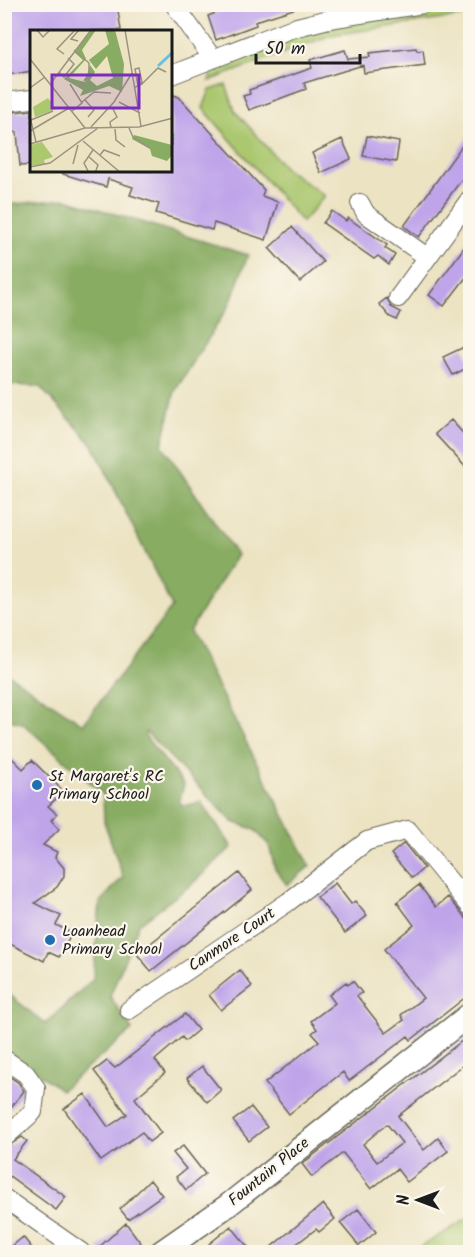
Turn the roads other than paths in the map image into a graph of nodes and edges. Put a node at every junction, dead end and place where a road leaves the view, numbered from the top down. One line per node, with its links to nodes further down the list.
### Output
1 (174, 4): 3 (street)
2 (423, 4): 3 (street)
3 (213, 59): 4 (street)
4 (172, 75)
5 (30, 99): 6 (street)
6 (4, 102)
7 (471, 199): 9 (street)
8 (360, 203): 9 (street)
9 (427, 257): 10 (street)
10 (398, 298)
11 (471, 906): 12 (street, Canmore Court)
12 (129, 1010)
13 (471, 1014): 18 (main road, Fountain Place)
14 (4, 1059): 15 (street)
15 (4, 1137)
16 (4, 1198): 17 (street)
17 (81, 1252)
18 (161, 1252)

